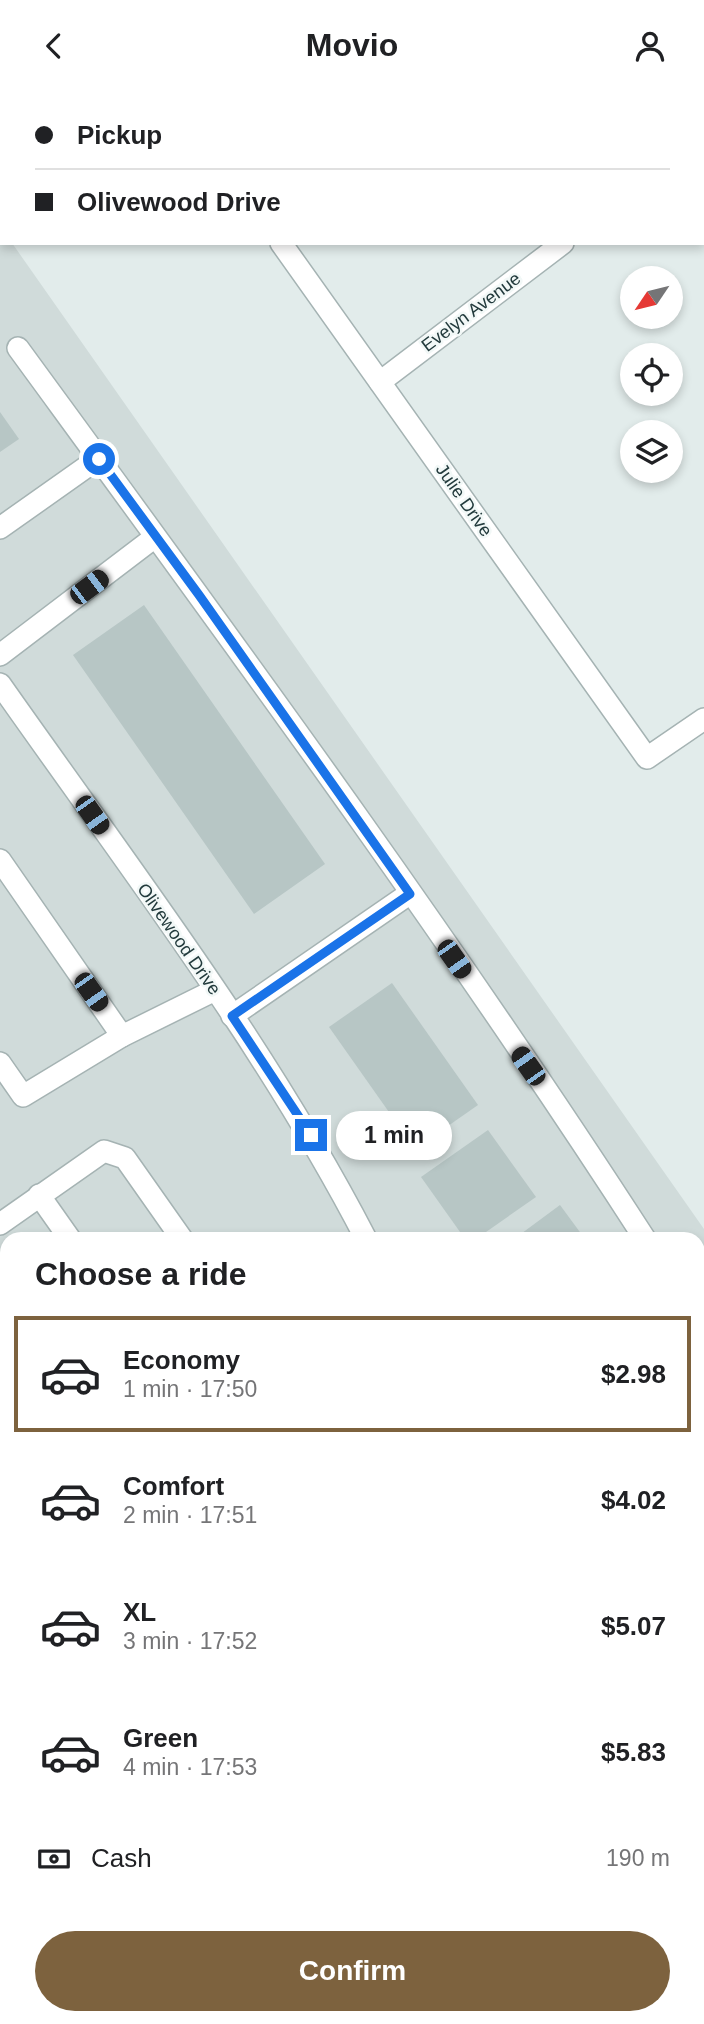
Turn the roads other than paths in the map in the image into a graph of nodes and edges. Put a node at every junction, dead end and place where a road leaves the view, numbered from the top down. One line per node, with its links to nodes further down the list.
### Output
1 (282, 245): 4 (street, Julie Drive)
2 (560, 245): 4 (street, Evelyn Avenue)
3 (18, 348): 5 (street)
4 (380, 382): 10 (street, Julie Drive)
5 (99, 459): 6 (street); 7 (street)
6 (0, 528)
7 (155, 537): 8 (street); 12 (street)
8 (0, 655)
9 (0, 684): 13 (street, Olivewood Drive)
10 (704, 719)
11 (0, 860): 15 (street)
12 (410, 894): 14 (street); 22 (street)
13 (215, 990): 14 (street, Olivewood Drive); 15 (street)
14 (232, 1016): 21 (street, Olivewood Drive)
15 (122, 1036): 16 (street)
16 (0, 1063)
17 (39, 1195): 18 (street); 19 (street); 20 (street)
18 (0, 1224)
19 (65, 1232)
20 (177, 1232)
21 (362, 1232)
22 (640, 1232)

